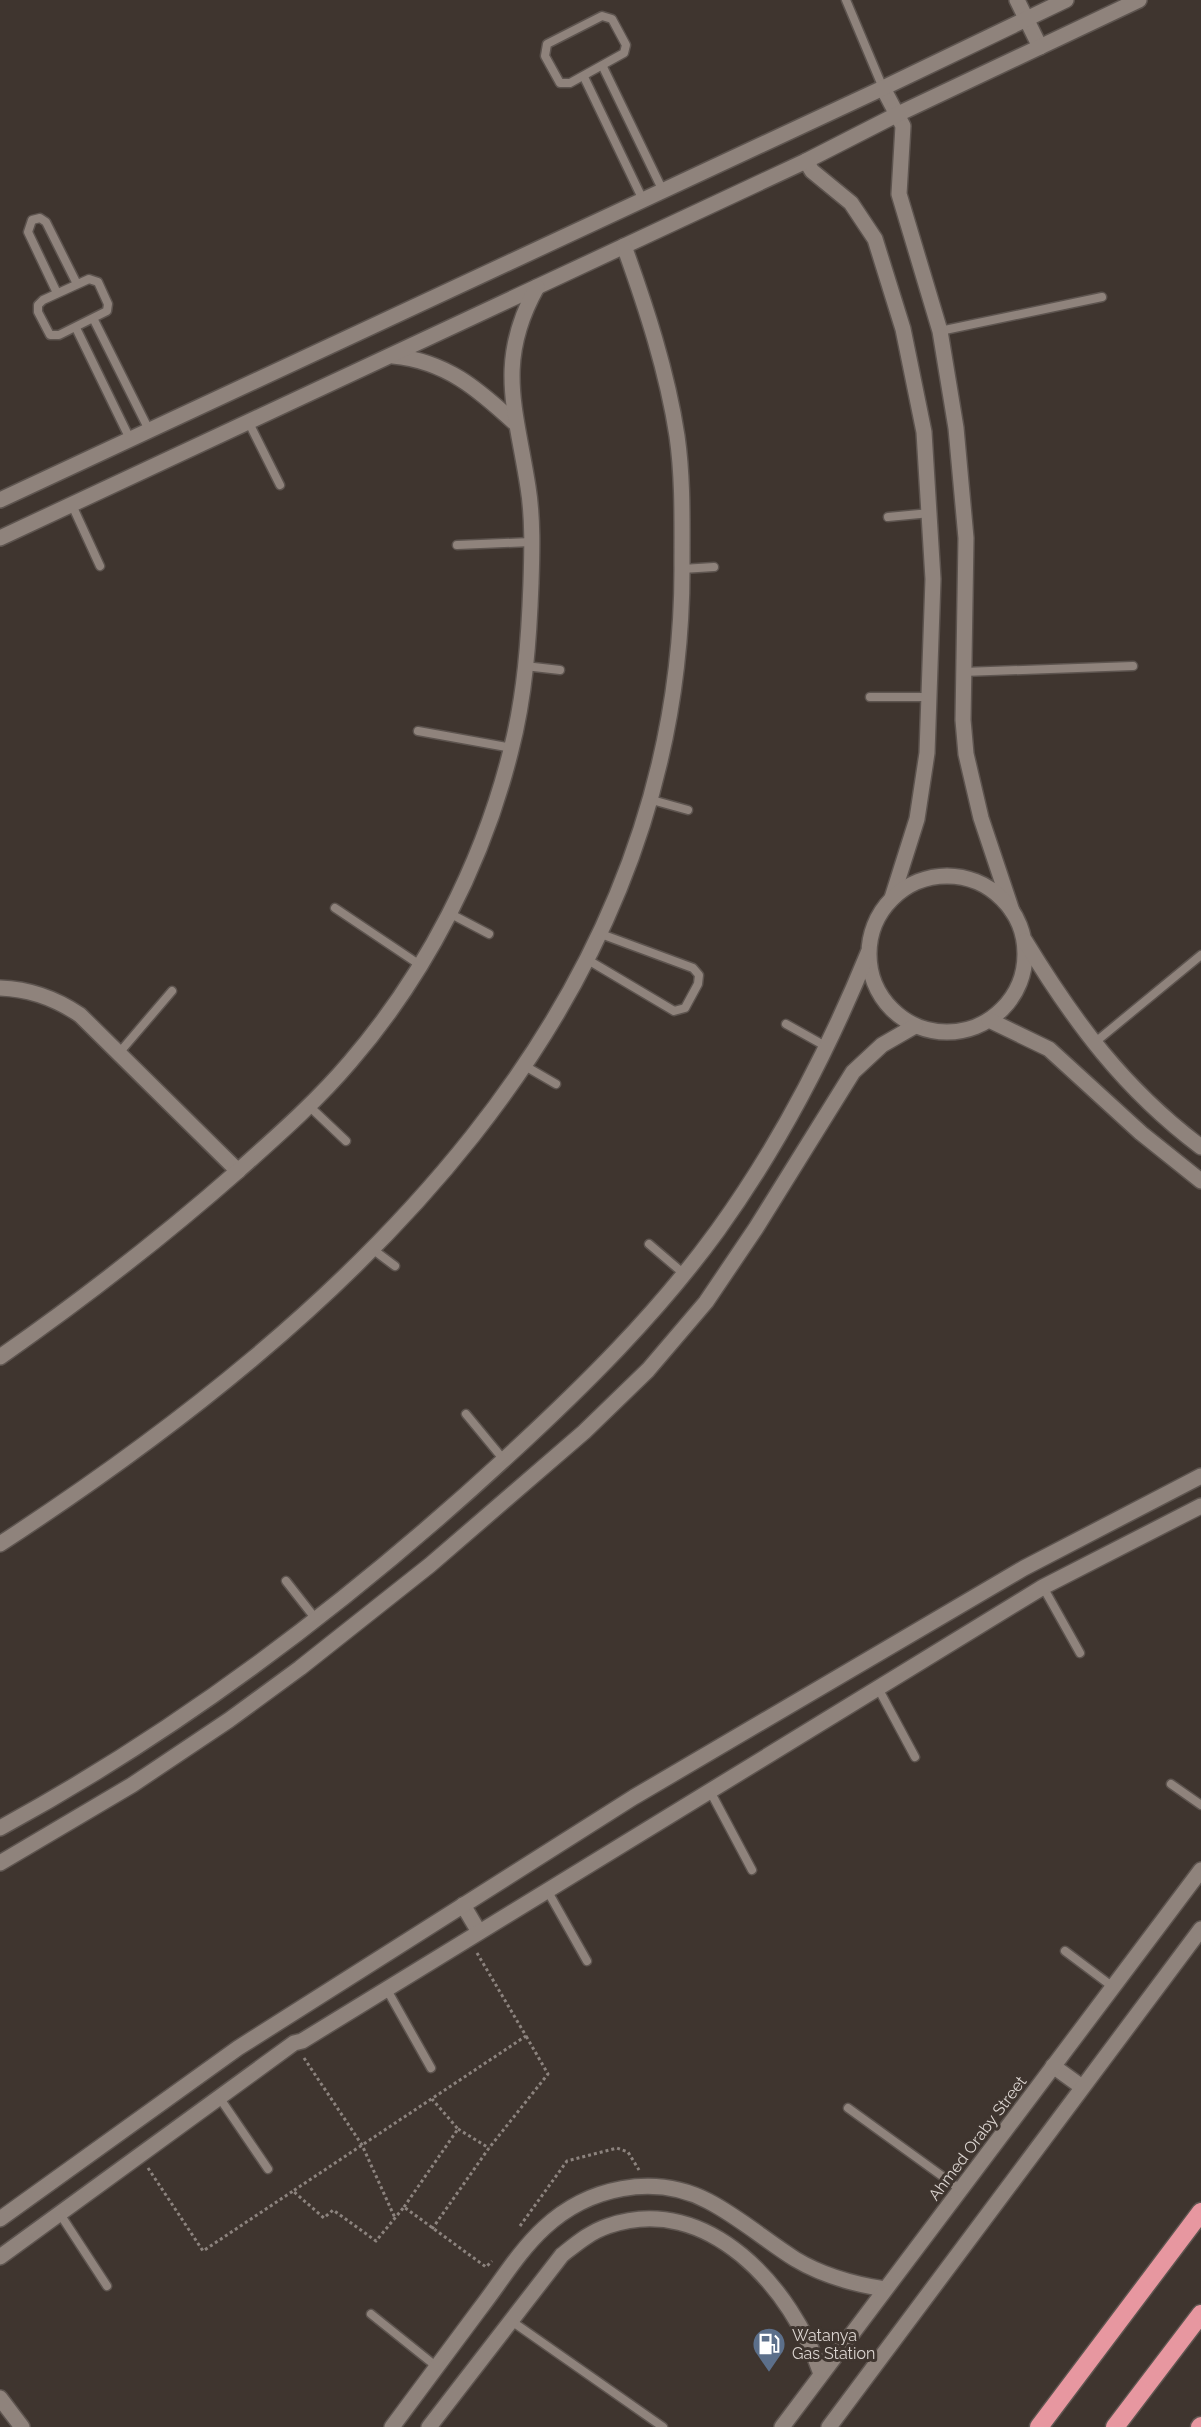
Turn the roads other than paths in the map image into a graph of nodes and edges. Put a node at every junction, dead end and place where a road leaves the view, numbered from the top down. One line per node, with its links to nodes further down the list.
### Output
1 (846, 0): 9 (lane)
2 (1017, 0): 5 (street)
3 (1066, 0): 5 (street)
4 (1139, 0): 6 (street)
5 (1026, 20): 6 (street); 9 (street)
6 (1040, 47): 10 (street)
7 (603, 67): 8 (lane); 8 (lane); 12 (lane)
8 (584, 76): 13 (lane)
9 (883, 88): 10 (street); 12 (street)
10 (896, 115): 11 (street); 21 (street)
11 (806, 161): 14 (street); 30 (street)
12 (663, 191): 13 (street)
13 (643, 200): 25 (street)
14 (624, 246): 16 (street); 37 (street)
15 (76, 284): 17 (lane); 17 (lane); 19 (lane)
16 (537, 287): 22 (street); 24 (street)
17 (57, 293): 20 (lane)
18 (1102, 297): 21 (lane)
19 (94, 320): 20 (lane); 25 (lane)
20 (76, 328): 26 (lane)
21 (940, 331): 41 (street)
22 (392, 355): 23 (street); 24 (street)
23 (249, 423): 27 (lane); 29 (street)
24 (516, 424): 33 (street)
25 (149, 430): 26 (street)
26 (130, 439): 28 (street)
27 (280, 485)
28 (0, 500)
29 (72, 505): 32 (street); 35 (lane)
30 (930, 513): 31 (lane); 43 (street)
31 (888, 517)
32 (0, 538)
33 (531, 542): 34 (lane); 38 (street)
34 (457, 545)
35 (100, 566)
36 (714, 567): 37 (lane)
37 (682, 569): 46 (street)
38 (525, 666): 40 (lane); 45 (street)
39 (1133, 666): 41 (lane)
40 (560, 670)
41 (963, 672): 50 (street)
42 (870, 697): 43 (lane)
43 (930, 697): 48 (street)
44 (418, 731): 45 (lane)
45 (512, 748): 51 (street)
46 (652, 800): 47 (lane); 53 (street)
47 (688, 810)
48 (892, 898): 50 (street); 55 (street)
49 (335, 909): 58 (lane)
50 (1012, 911): 54 (street)
51 (449, 913): 52 (lane); 58 (street)
52 (489, 934)
53 (601, 934): 57 (street); 57 (lane)
54 (1024, 939): 62 (street); 65 (street)
55 (868, 953): 64 (street); 66 (street)
56 (1201, 956): 65 (lane)
57 (588, 960): 68 (street)
58 (420, 965): 70 (street)
59 (0, 978): 60 (lane)
60 (0, 988): 67 (street)
61 (172, 991): 67 (lane)
62 (989, 1020): 64 (street); 74 (street)
63 (786, 1024): 66 (lane)
64 (915, 1026): 95 (street)
65 (1093, 1044): 72 (street)
66 (827, 1047): 78 (street)
67 (119, 1053): 73 (street)
68 (525, 1066): 69 (lane); 76 (street)
69 (556, 1084)
70 (309, 1106): 71 (lane); 73 (street)
71 (346, 1141)
72 (1201, 1148)
73 (238, 1170): 79 (street)
74 (1201, 1181)
75 (649, 1245): 78 (lane)
76 (372, 1248): 77 (lane); 84 (street)
77 (395, 1266)
78 (683, 1273): 81 (street)
79 (0, 1357)
80 (466, 1414): 81 (lane)
81 (504, 1460): 87 (street)
82 (1201, 1476): 99 (street)
83 (1201, 1506): 86 (street)
84 (0, 1544)
85 (286, 1581): 87 (lane)
86 (1043, 1587): 88 (lane); 89 (street)
87 (315, 1618): 94 (street)
88 (1080, 1653)
89 (878, 1688): 90 (lane); 92 (street)
90 (915, 1757)
91 (1171, 1784): 93 (lane)
92 (710, 1791): 96 (lane); 98 (street)
93 (1201, 1805)
94 (0, 1828)
95 (0, 1863)
96 (752, 1870)
97 (1201, 1870): 104 (street, Ahmed Oraby Street)
98 (547, 1890): 101 (street); 103 (lane)
99 (463, 1905): 101 (street); 115 (street)
100 (1201, 1929): 108 (street)
101 (474, 1935): 105 (street)
102 (1065, 1951): 104 (lane)
103 (587, 1961)
104 (1113, 1987): 106 (street, Ahmed Oraby Street)
105 (386, 1988): 107 (lane); 109 (street)
106 (1053, 2066): 108 (street); 112 (street, Ahmed Oraby Street)
107 (431, 2068)
108 (1082, 2087): 130 (street)
109 (219, 2097): 111 (lane); 114 (street)
110 (848, 2108): 112 (lane)
111 (268, 2169)
112 (960, 2189): 118 (street, Ahmed Oraby Street)
113 (1201, 2212): 131 (highway)
114 (60, 2214): 116 (street); 117 (lane)
115 (0, 2219)
116 (0, 2257)
117 (107, 2286)
118 (885, 2289): 122 (street); 123 (street, Ahmed Oraby Street)
119 (371, 2314): 122 (lane)
120 (1201, 2314): 132 (highway)
121 (510, 2320): 123 (street); 127 (street); 128 (lane)
122 (437, 2367): 125 (street)
123 (821, 2374): 129 (street, Ahmed Oraby Street)
124 (0, 2398): 126 (street)
125 (397, 2425)
126 (22, 2427)
127 (429, 2427)
128 (663, 2427)
129 (782, 2427)
130 (829, 2427)
131 (1040, 2427)
132 (1114, 2427)

